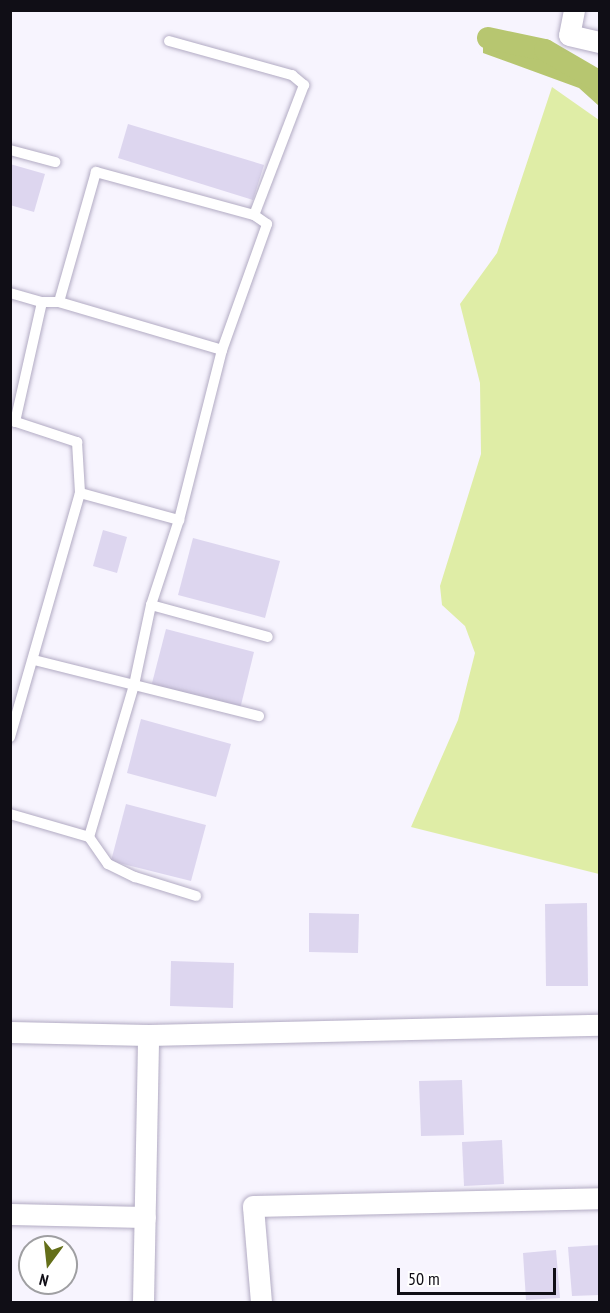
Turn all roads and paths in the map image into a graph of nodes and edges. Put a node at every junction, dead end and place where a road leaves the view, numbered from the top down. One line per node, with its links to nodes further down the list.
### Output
1 (574, 10): 3 (street)
2 (169, 41): 6 (lane)
3 (600, 42)
4 (10, 150): 5 (lane)
5 (55, 162)
6 (254, 215): 9 (lane); 10 (lane)
7 (10, 293): 8 (lane)
8 (42, 302): 9 (lane); 11 (lane)
9 (59, 302): 10 (lane)
10 (222, 350): 13 (lane)
11 (13, 421): 12 (lane)
12 (80, 494): 13 (lane); 16 (lane)
13 (178, 520): 14 (lane)
14 (151, 605): 15 (lane); 17 (lane)
15 (268, 636)
16 (34, 660): 17 (lane); 19 (lane)
17 (134, 685): 18 (lane); 21 (lane)
18 (258, 716)
19 (10, 737)
20 (10, 814): 21 (lane)
21 (89, 837): 22 (lane)
22 (196, 896)
23 (600, 1025): 25 (street)
24 (10, 1032): 25 (street)
25 (148, 1035): 28 (street)
26 (600, 1198): 30 (street)
27 (10, 1214): 28 (street)
28 (145, 1216): 29 (street)
29 (143, 1302)
30 (261, 1302)

